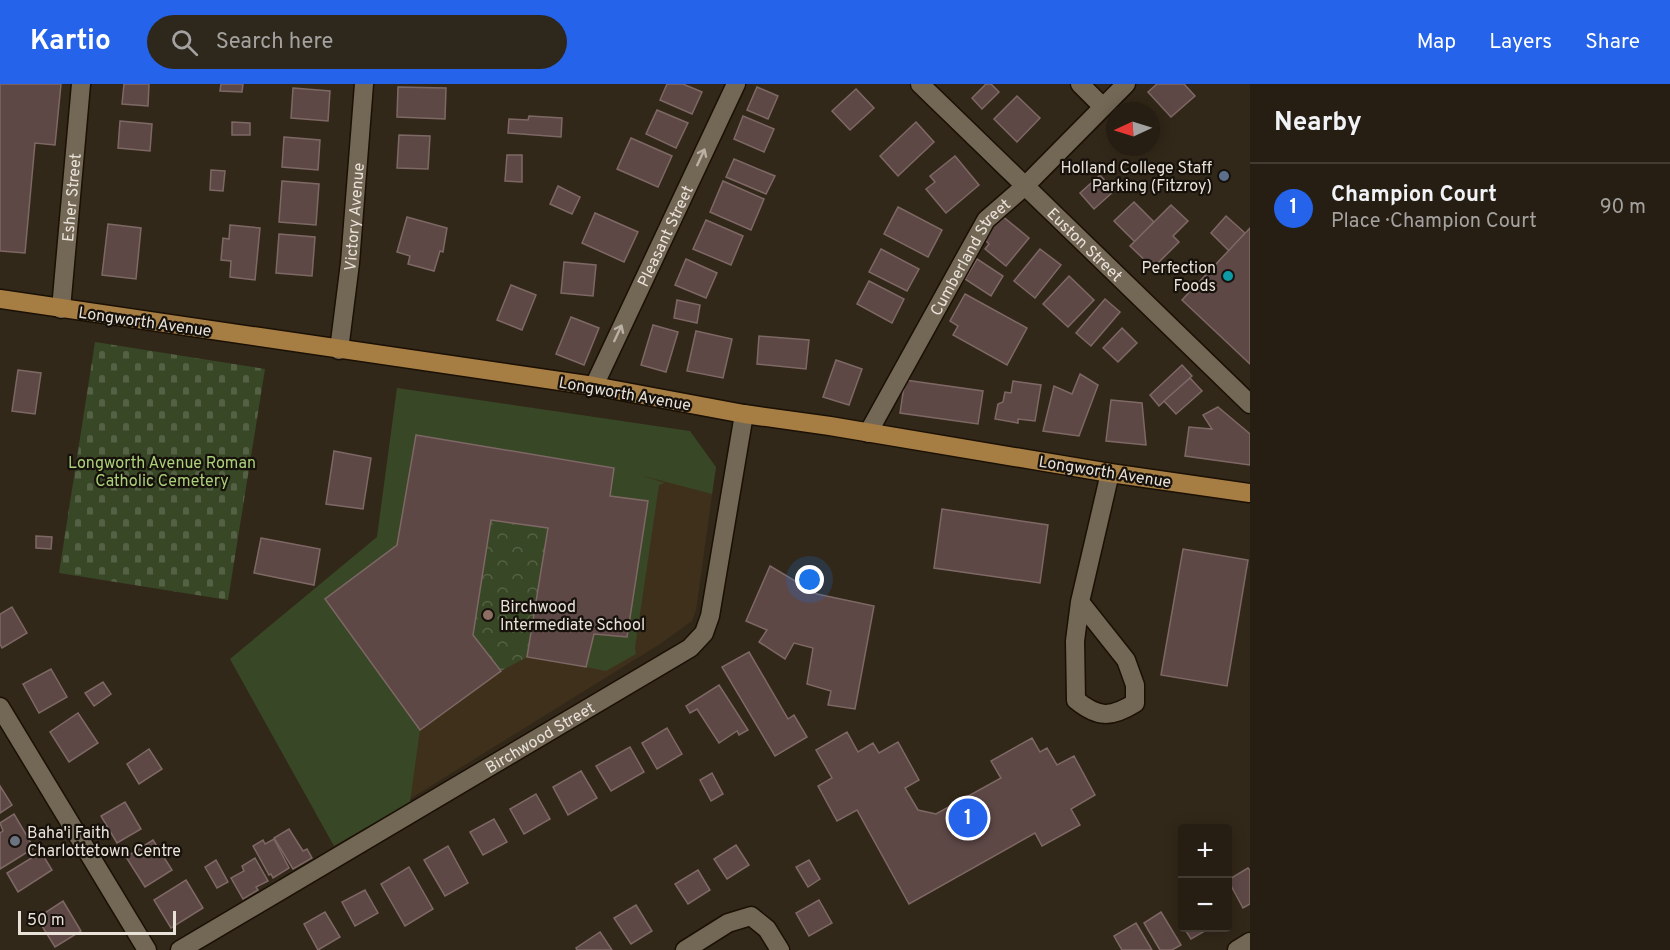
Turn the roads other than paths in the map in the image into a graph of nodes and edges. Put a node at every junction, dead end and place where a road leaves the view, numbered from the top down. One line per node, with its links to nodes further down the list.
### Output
1 (81, 84): 10 (street, Esher Street)
2 (364, 84): 11 (street, Victory Avenue)
3 (736, 84): 12 (street, Pleasant Street, one-way to 3)
4 (920, 84): 8 (street, Euston Street)
5 (1080, 84): 7 (street)
6 (1126, 84): 7 (street, Cumberland Street)
7 (1103, 107): 8 (street, Cumberland Street)
8 (1024, 186): 13 (street, Euston Street); 15 (street, Cumberland Street)
9 (0, 298): 10 (main road, Longworth Avenue)
10 (61, 309): 11 (main road, Longworth Avenue)
11 (339, 350): 12 (main road, Longworth Avenue)
12 (594, 386): 14 (main road, Longworth Avenue)
13 (1250, 404)
14 (744, 414): 15 (main road, Longworth Avenue); 22 (street, Birchwood Street)
15 (868, 433): 16 (main road, Longworth Avenue)
16 (1110, 473): 17 (main road, Longworth Avenue); 18 (street)
17 (1250, 493)
18 (1080, 602): 18 (street)
19 (0, 707): 21 (street)
20 (1250, 942): 25 (street)
21 (147, 950)
22 (180, 950)
23 (685, 950): 24 (street)
24 (780, 950)
25 (1237, 950)

